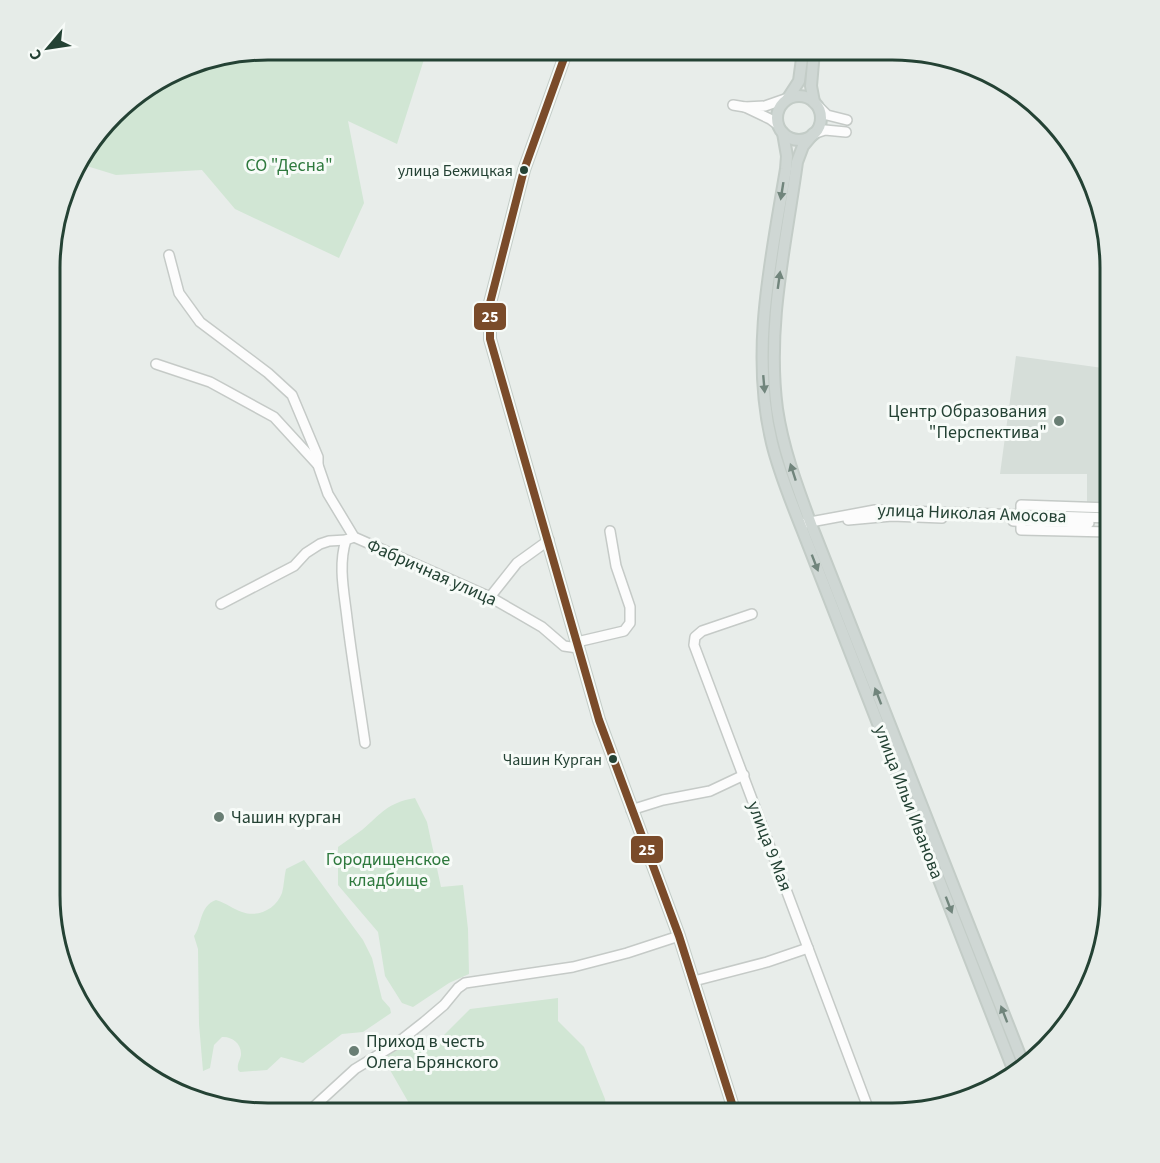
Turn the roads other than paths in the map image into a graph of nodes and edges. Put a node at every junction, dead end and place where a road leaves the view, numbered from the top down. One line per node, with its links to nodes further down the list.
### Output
1 (563, 60): 23 (main road)
2 (802, 60): 4 (main road)
3 (813, 60): 5 (main road)
4 (788, 98): 5 (main road); 7 (street); 9 (main road)
5 (814, 102): 8 (street); 11 (main road)
6 (733, 105): 7 (street)
7 (745, 107): 9 (street)
8 (847, 120)
9 (780, 129): 11 (main road); 19 (main road, one-way to 19)
10 (846, 132): 11 (street)
11 (813, 134): 19 (main road, one-way to 11)
12 (169, 255): 14 (street, Фабричная улица)
13 (156, 364): 14 (street, Фабричная улица)
14 (318, 465): 22 (street, Фабричная улица)
15 (1100, 508): 16 (street)
16 (1021, 518): 17 (street, улица Николая Амосова); 18 (street, улица Николая Амосова); 19 (street, улица Николая Амосова); 21 (street)
17 (1100, 518)
18 (1100, 523)
19 (806, 526): 34 (main road, улица Ильи Иванова, one-way to 19); 35 (main road, улица Ильи Иванова, one-way to 35)
20 (610, 531): 27 (street)
21 (1100, 532)
22 (350, 538): 24 (street, Фабричная улица); 25 (street, Фабричная улица); 28 (street)
23 (549, 540): 24 (street); 27 (main road)
24 (490, 597): 27 (street, Фабричная улица)
25 (221, 604)
26 (752, 614): 29 (street, улица 9 Мая)
27 (578, 645): 30 (main road)
28 (365, 743)
29 (744, 775): 30 (street); 32 (street, улица 9 Мая)
30 (632, 810): 31 (main road)
31 (679, 936): 33 (main road); 36 (street)
32 (808, 948): 33 (street); 38 (street, улица 9 Мая)
33 (694, 981): 37 (main road)
34 (1021, 1058)
35 (1012, 1065)
36 (318, 1103)
37 (732, 1103)
38 (866, 1103)

